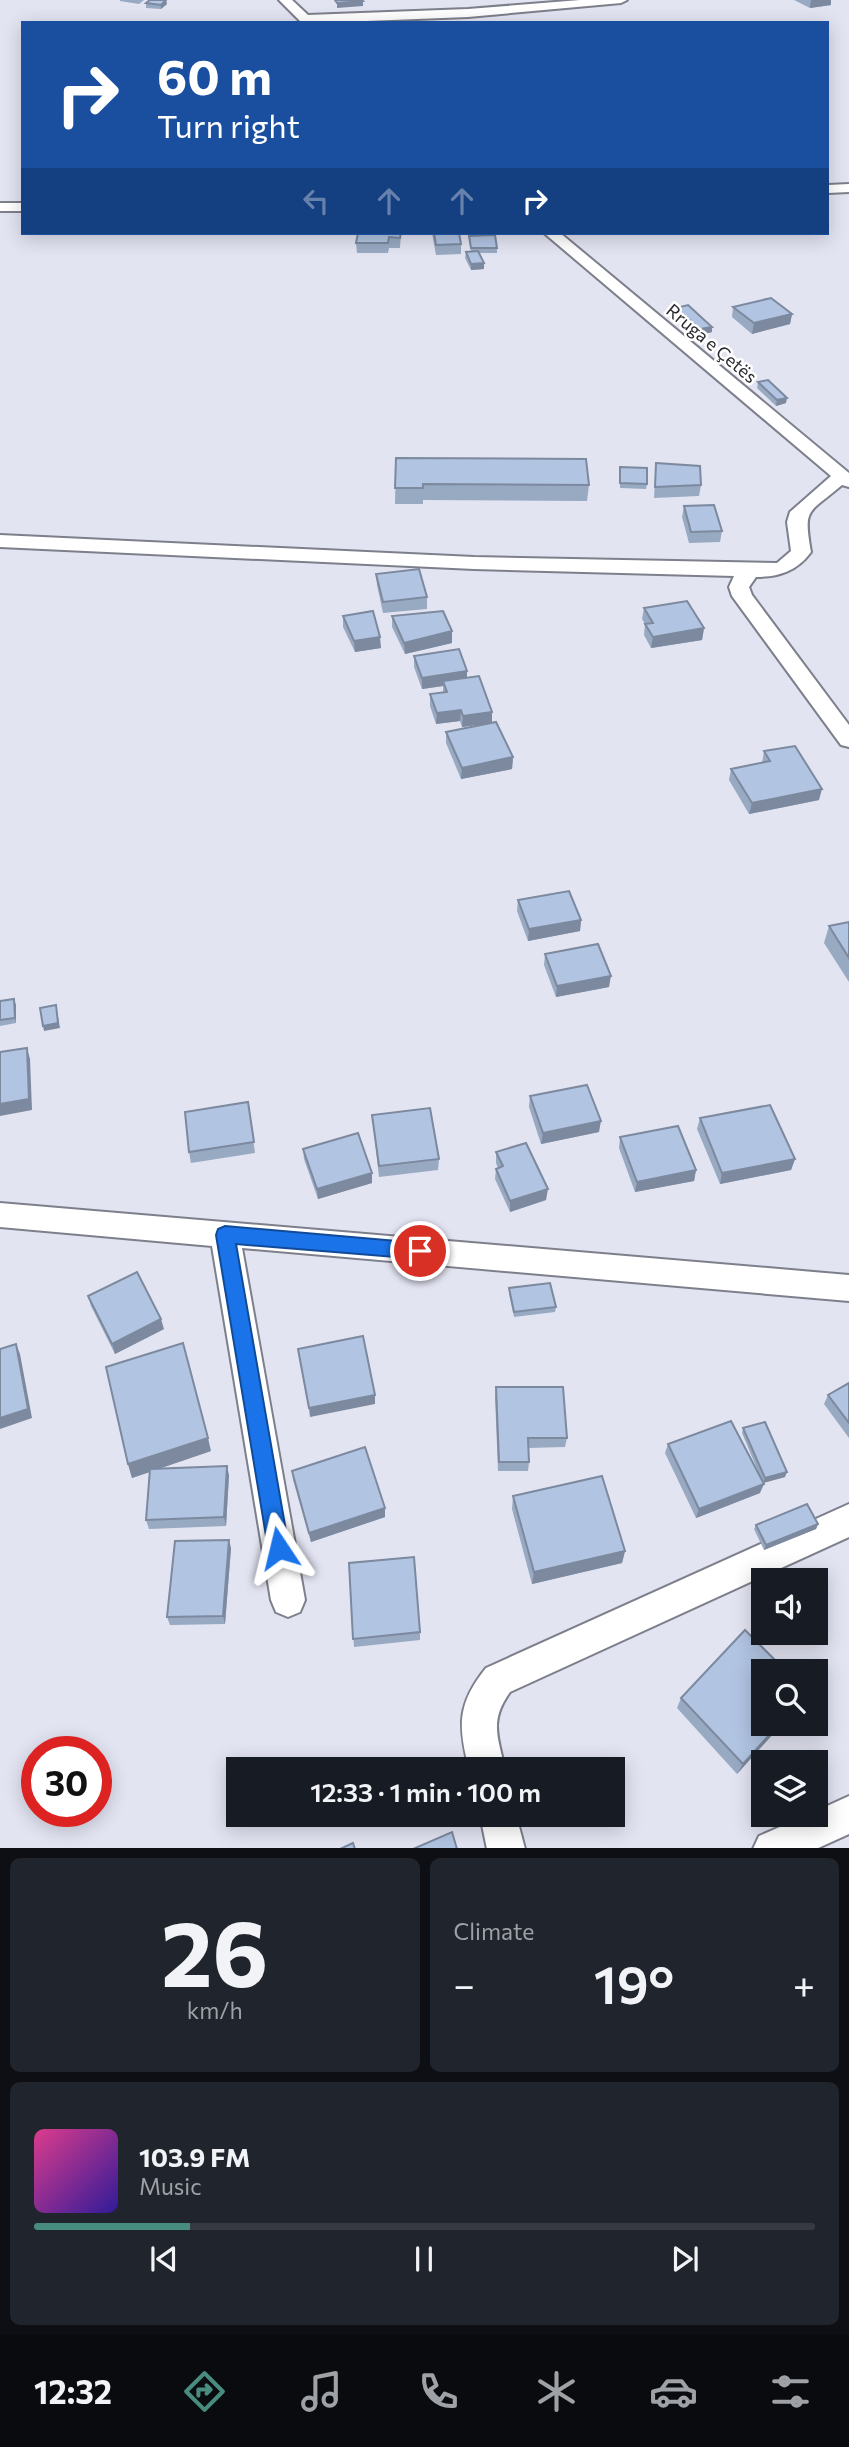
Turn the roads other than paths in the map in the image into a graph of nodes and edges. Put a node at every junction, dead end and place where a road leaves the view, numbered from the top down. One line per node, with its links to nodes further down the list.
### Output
1 (285, 0): 3 (street)
2 (621, 0): 3 (street)
3 (307, 21)
4 (849, 188): 5 (street)
5 (829, 189)
6 (0, 207): 7 (street)
7 (21, 207)
8 (553, 235): 9 (street, Rruga e Çetës)
9 (845, 479): 11 (street)
10 (0, 541): 11 (street)
11 (750, 572): 12 (street)
12 (849, 740)
13 (0, 1215): 14 (street)
14 (225, 1235): 15 (street); 17 (street)
15 (849, 1288)
16 (849, 1520): 18 (street)
17 (288, 1600)
18 (484, 1757)
19 (849, 1815): 22 (street)
20 (501, 1827): 21 (street)
21 (506, 1848)
22 (774, 1848)

